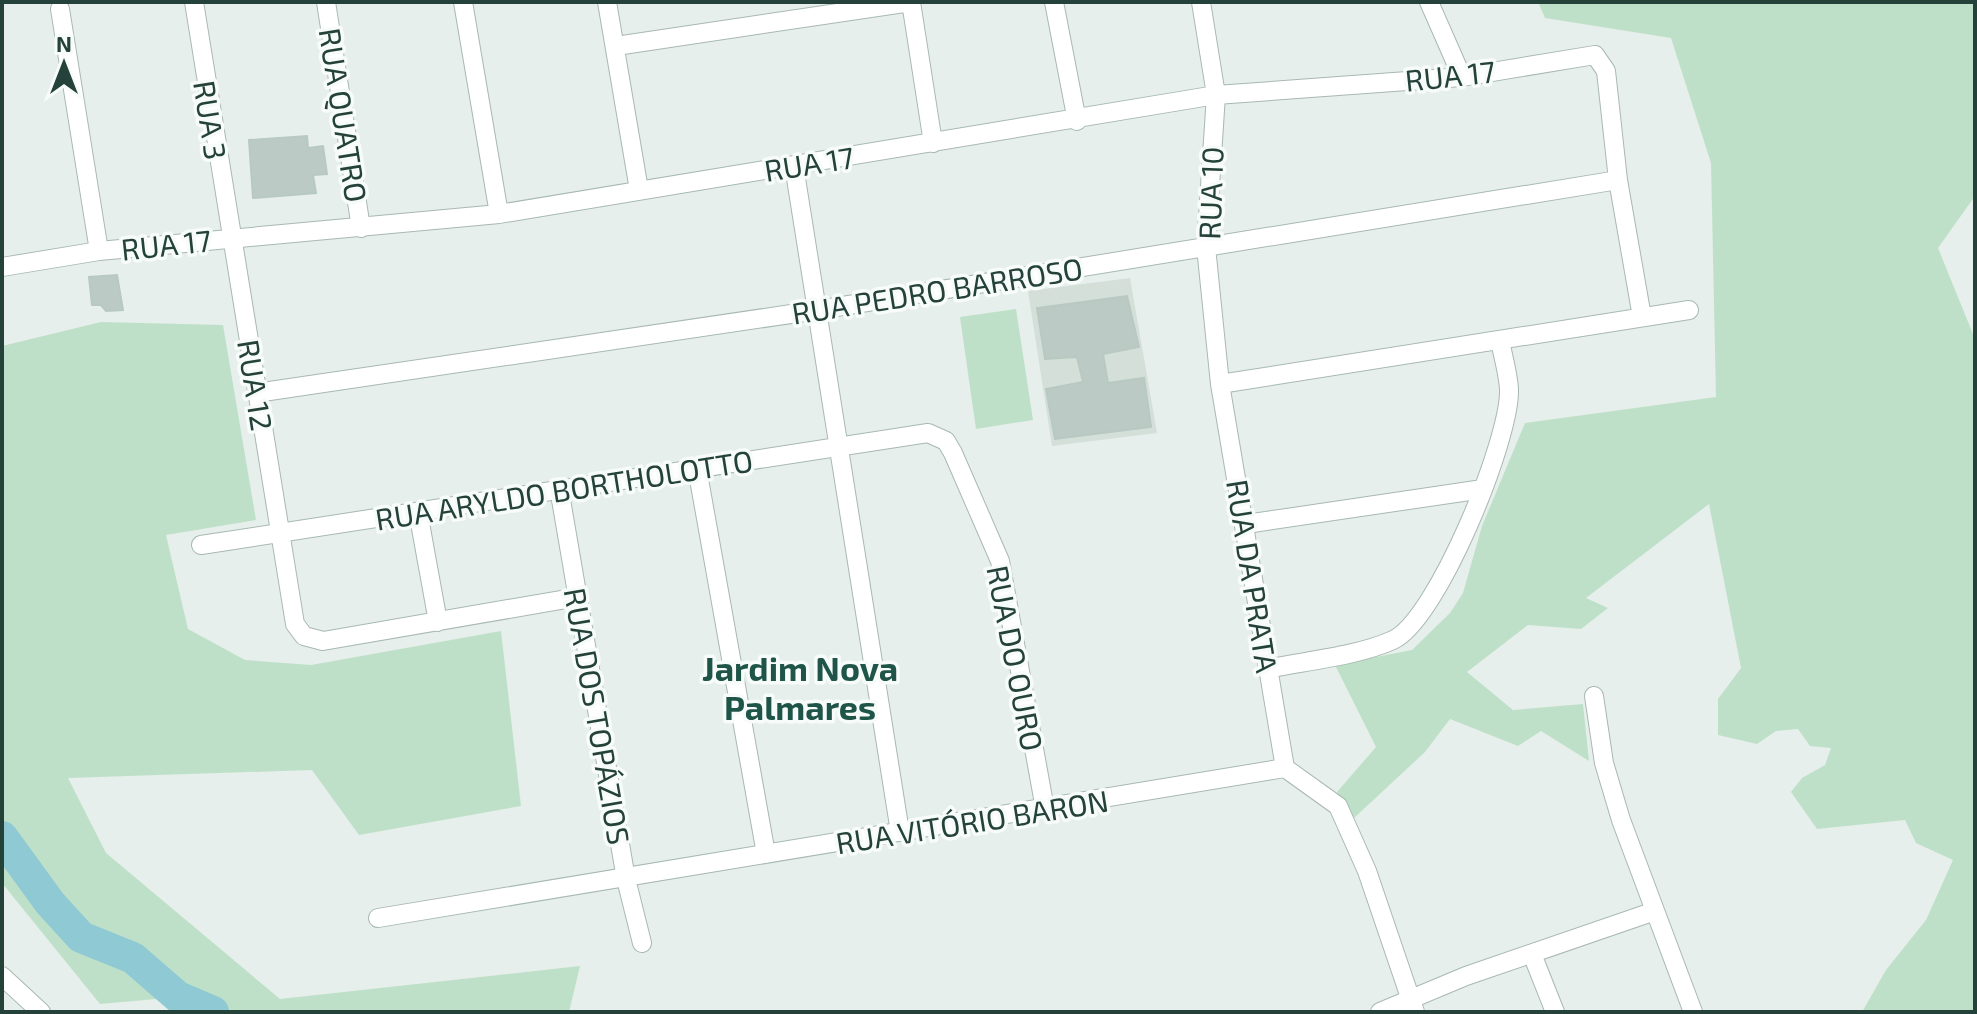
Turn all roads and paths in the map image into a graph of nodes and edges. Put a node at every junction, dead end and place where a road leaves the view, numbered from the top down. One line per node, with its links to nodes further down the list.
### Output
1 (194, 2): 20 (street, RUA 3)
2 (326, 2): 19 (street, RUA QUATRO)
3 (463, 2): 18 (street)
4 (607, 2): 10 (street)
5 (911, 2): 10 (street); 14 (street)
6 (1054, 2): 13 (street)
7 (1201, 2): 12 (street, RUA 10)
8 (1429, 2): 11 (street)
9 (60, 9): 22 (street)
10 (616, 46): 17 (street)
11 (1462, 77): 12 (street, RUA 17); 16 (street, RUA 17)
12 (1216, 95): 13 (street, RUA 17); 21 (street, RUA 10)
13 (1077, 121): 14 (street, RUA 17)
14 (933, 143): 15 (street, RUA 17)
15 (794, 166): 17 (street, RUA 17); 24 (street)
16 (1618, 180): 21 (street, RUA PEDRO BARROSO); 26 (street)
17 (639, 190): 18 (street, RUA 17)
18 (499, 214): 19 (street, RUA 17)
19 (361, 228): 20 (street, RUA 17)
20 (229, 238): 22 (street, RUA 17); 29 (street, RUA 12)
21 (1206, 247): 24 (street, RUA PEDRO BARROSO); 28 (street, RUA 10)
22 (99, 251): 23 (street, RUA 17)
23 (2, 267)
24 (818, 310): 29 (street, RUA PEDRO BARROSO); 31 (street)
25 (1689, 310): 26 (street)
26 (1642, 317): 27 (street)
27 (1500, 341): 28 (street); 34 (street)
28 (1220, 384): 36 (street, RUA DA PRATA)
29 (256, 393): 37 (street, RUA 12)
30 (928, 433): 31 (street, RUA ARYLDO BORTHOLOTTO); 44 (street, RUA DO OURO)
31 (836, 446): 32 (street, RUA ARYLDO BORTHOLOTTO); 45 (street)
32 (697, 468): 33 (street, RUA ARYLDO BORTHOLOTTO); 46 (street)
33 (559, 488): 35 (street, RUA ARYLDO BORTHOLOTTO); 39 (street, RUA DOS TOPÁZIOS)
34 (1483, 489): 36 (street); 41 (street)
35 (418, 512): 37 (street, RUA ARYLDO BORTHOLOTTO); 40 (street)
36 (1246, 524): 41 (street, RUA DA PRATA)
37 (282, 532): 38 (street, RUA ARYLDO BORTHOLOTTO); 40 (street, RUA 12)
38 (201, 545)
39 (578, 597): 40 (street); 47 (street, RUA DOS TOPÁZIOS)
40 (438, 622)
41 (1267, 669): 43 (street, RUA DA PRATA)
42 (1594, 696): 48 (street)
43 (1285, 768): 44 (street, RUA VITÓRIO BARON); 53 (street)
44 (1045, 809): 45 (street, RUA VITÓRIO BARON)
45 (900, 832): 46 (street, RUA VITÓRIO BARON)
46 (766, 854): 47 (street, RUA VITÓRIO BARON)
47 (626, 879): 49 (street, RUA VITÓRIO BARON); 50 (street, RUA DOS TOPÁZIOS)
48 (1655, 911): 51 (street); 57 (street)
49 (378, 918)
50 (642, 943)
51 (1532, 954): 53 (street); 56 (street)
52 (2, 976): 54 (street)
53 (1413, 1006): 55 (street)
54 (41, 1012)
55 (1380, 1012)
56 (1555, 1012)
57 (1693, 1012)

